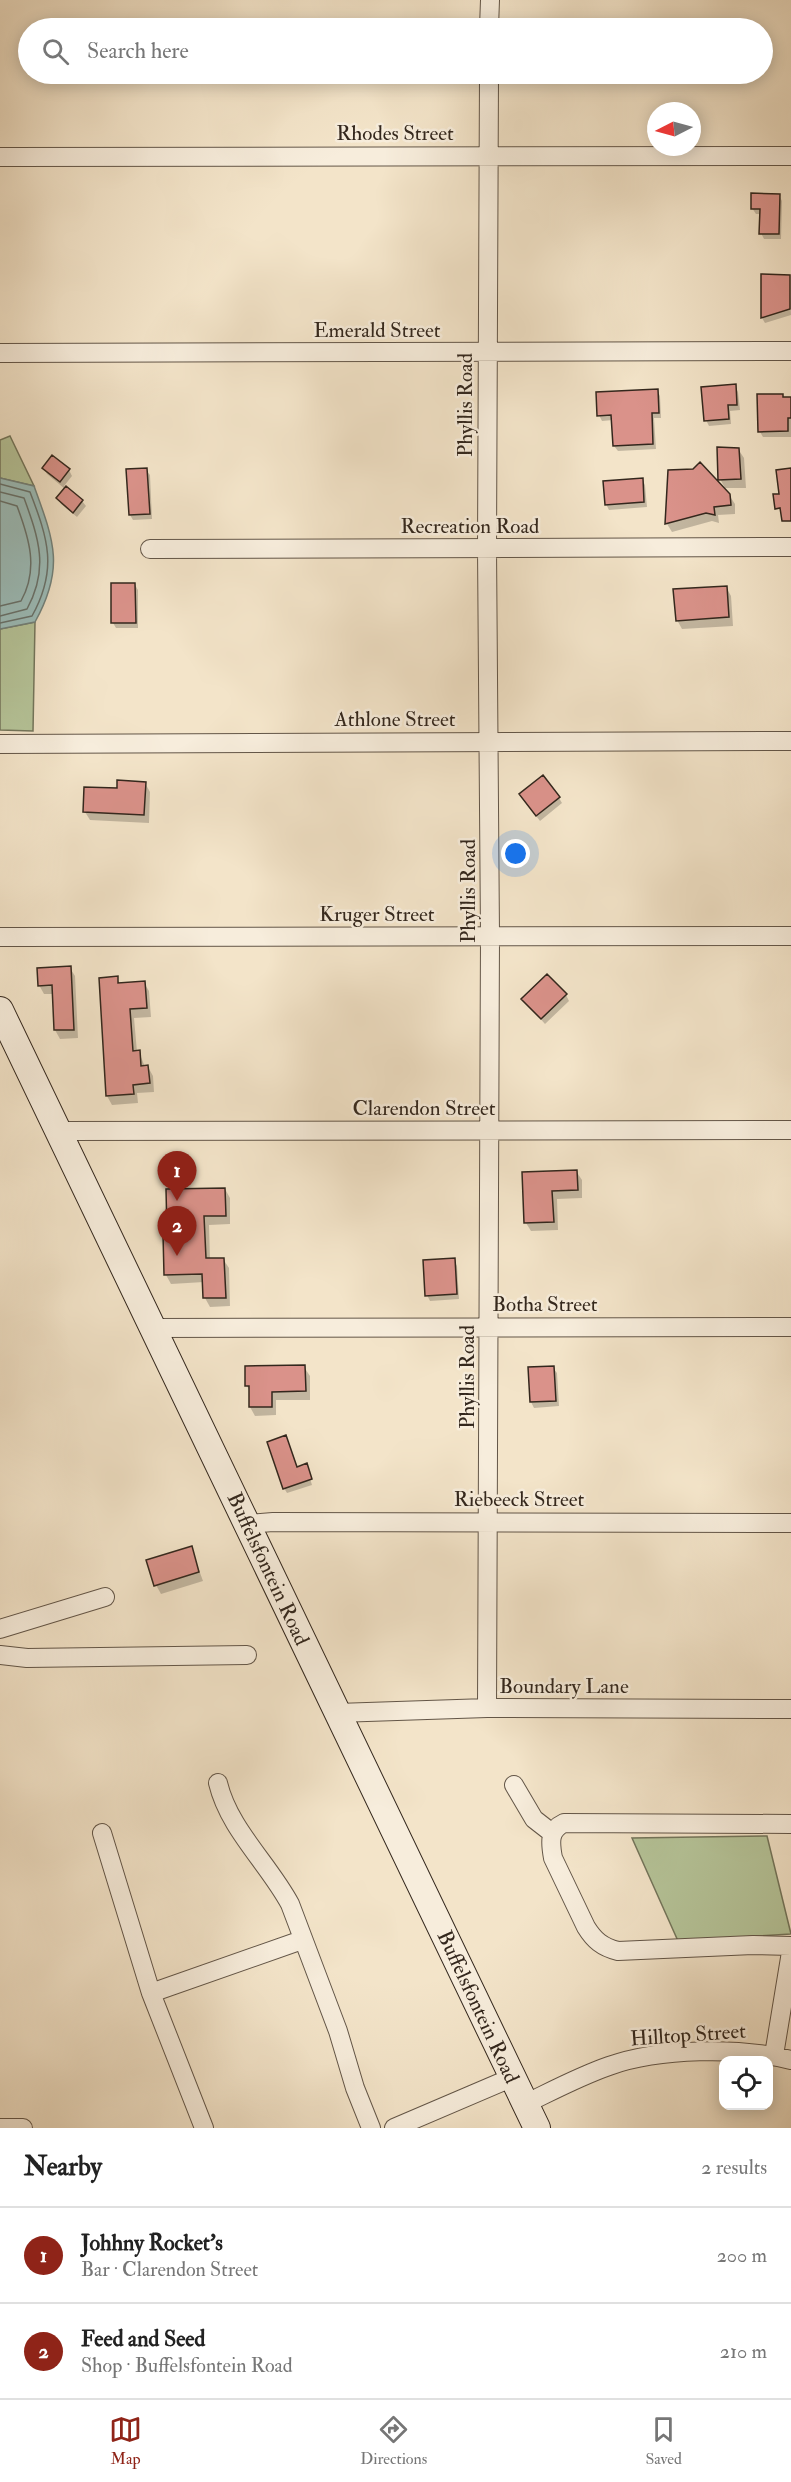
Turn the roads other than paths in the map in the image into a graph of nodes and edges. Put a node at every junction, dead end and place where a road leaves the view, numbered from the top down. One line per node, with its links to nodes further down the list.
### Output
1 (490, 0): 2 (street)
2 (489, 18)
3 (489, 84): 4 (street, Phyllis Road)
4 (487, 156): 5 (street, Rhodes Street); 6 (street, Rhodes Street); 8 (street, Phyllis Road)
5 (791, 156)
6 (0, 157)
7 (791, 351): 8 (street, Emerald Street)
8 (487, 352): 9 (street, Emerald Street); 11 (street, Phyllis Road)
9 (0, 353)
10 (791, 547): 11 (street, Recreation Road)
11 (487, 548): 12 (street, Recreation Road); 13 (street, Phyllis Road)
12 (150, 549)
13 (490, 741): 14 (street, Athlone Street); 15 (street, Athlone Street); 16 (street, Phyllis Road)
14 (791, 741)
15 (0, 744)
16 (490, 936): 17 (street, Kruger Street); 18 (street, Kruger Street); 20 (street, Phyllis Road)
17 (791, 936)
18 (0, 937)
19 (0, 1010): 22 (main road, Buffelsfontein Road)
20 (489, 1130): 21 (street, Clarendon Street); 22 (street, Clarendon Street); 23 (street, Phyllis Road)
21 (791, 1130)
22 (57, 1131): 25 (main road, Buffelsfontein Road)
23 (489, 1327): 24 (street, Botha Street); 25 (street, Botha Street); 26 (street, Phyllis Road)
24 (791, 1327)
25 (154, 1328): 28 (main road, Buffelsfontein Road)
26 (489, 1522): 27 (street, Riebeeck Street); 28 (street, Riebeeck Street); 33 (street, Phyllis Road)
27 (791, 1522)
28 (246, 1524): 35 (main road, Buffelsfontein Road)
29 (105, 1597): 30 (street)
30 (0, 1629)
31 (0, 1655): 32 (street)
32 (247, 1655)
33 (487, 1708): 34 (street, Boundary Lane); 35 (street, Boundary Lane)
34 (791, 1709)
35 (337, 1713): 46 (main road, Buffelsfontein Road)
36 (218, 1783): 41 (street)
37 (514, 1785): 40 (street)
38 (791, 1824): 40 (street)
39 (102, 1833): 44 (street)
40 (552, 1833): 42 (street)
41 (302, 1940): 44 (street); 51 (street)
42 (791, 1946)
43 (791, 1952): 45 (street)
44 (151, 1993): 50 (street)
45 (782, 2057): 47 (street, Hilltop Street)
46 (511, 2078): 47 (main road, Buffelsfontein Road); 52 (street)
47 (525, 2104): 53 (main road, Buffelsfontein Road)
48 (0, 2128): 49 (street)
49 (23, 2128)
50 (204, 2128)
51 (371, 2128)
52 (394, 2128)
53 (537, 2128)

